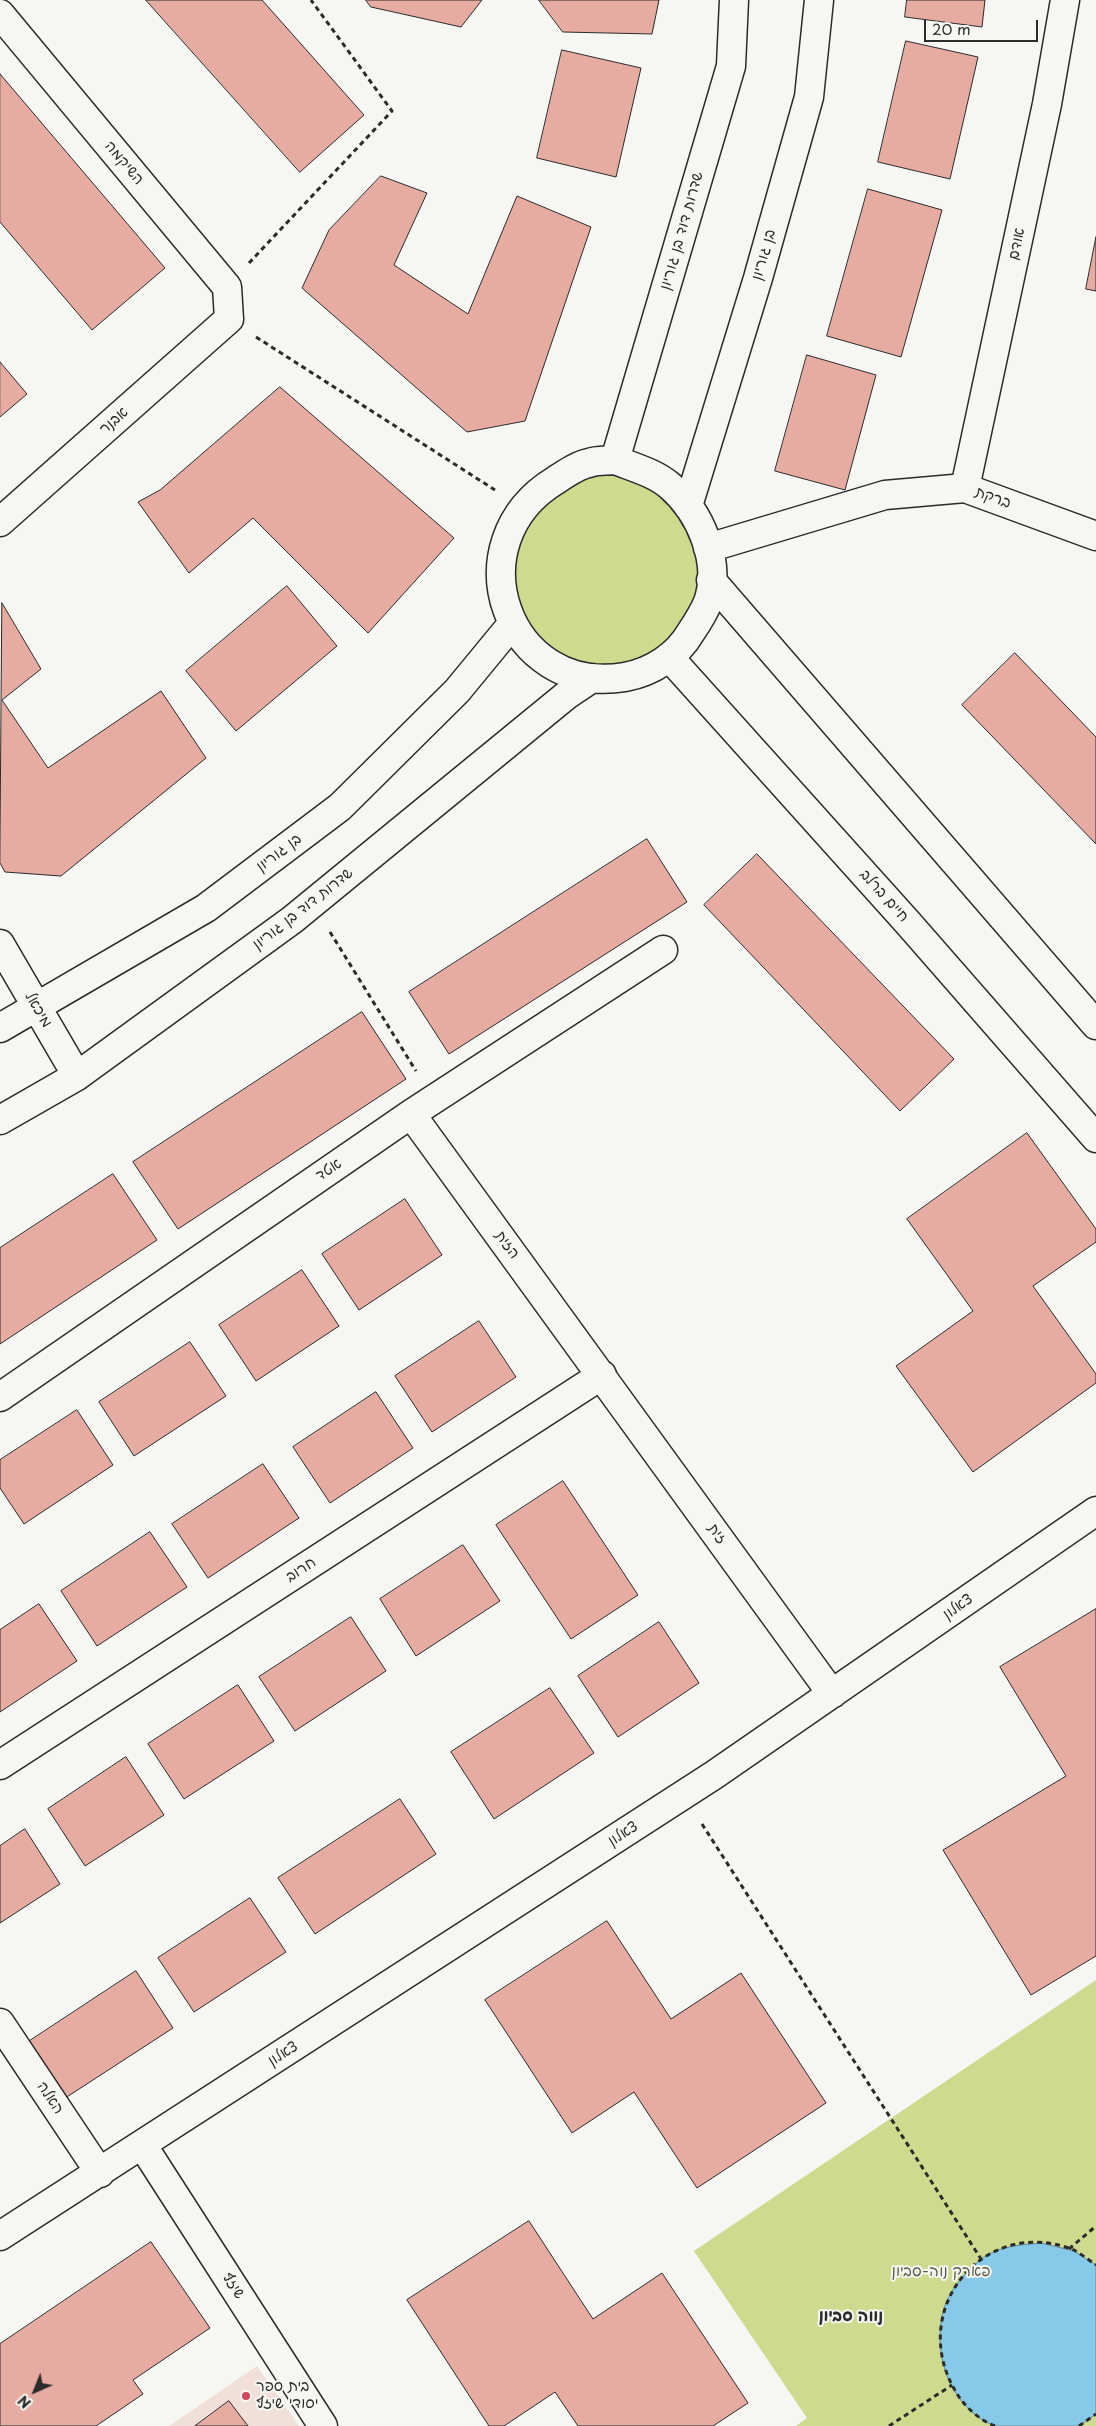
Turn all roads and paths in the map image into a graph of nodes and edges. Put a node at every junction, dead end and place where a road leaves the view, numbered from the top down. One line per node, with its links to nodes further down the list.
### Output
1 (311, 0): 6 (path)
2 (734, 0): 8 (street, שדרות דוד בן גוריון)
3 (819, 0): 10 (street, בן גוריון)
4 (1065, 0): 9 (street, אודם)
5 (0, 14): 6 (street, השיקמה)
6 (227, 287): 7 (street)
7 (229, 319): 11 (path); 12 (street, אבנר)
8 (615, 460): 10 (street); 11 (street)
9 (965, 488): 13 (street, ברקת); 14 (street, ברקת)
10 (688, 506): 14 (street)
11 (522, 508): 16 (street)
12 (0, 522)
13 (1096, 536)
14 (708, 548): 15 (street)
15 (711, 580): 17 (street); 23 (street)
16 (513, 623): 18 (street); 22 (street, בן גוריון)
17 (669, 657): 18 (street); 29 (street, חיים ברלב)
18 (592, 678): 19 (street, שדרות דוד בן גוריון)
19 (312, 904): 25 (street, שדרות דוד בן גוריון); 26 (path)
20 (0, 944): 22 (street, מיכאל)
21 (663, 950): 26 (street, אטד)
22 (36, 1007): 24 (street, בן גוריון); 25 (street, מיכאל)
23 (1096, 1025)
24 (0, 1028)
25 (77, 1076): 28 (street, שדרות דוד בן גוריון)
26 (434, 1099): 27 (street, אטד)
27 (411, 1114): 30 (street, הזית); 31 (street, אטד)
28 (0, 1120)
29 (1096, 1138)
30 (602, 1375): 33 (street, זית); 34 (street, חרוב)
31 (0, 1397)
32 (1096, 1512): 33 (street, צאלון)
33 (832, 1694): 35 (street, צאלון)
34 (0, 1766)
35 (683, 1794): 37 (street, צאלון); 42 (path)
36 (0, 2023): 38 (street, האלה)
37 (143, 2146): 38 (street, צאלון); 46 (street, שיזף)
38 (100, 2173): 40 (street, צאלון)
39 (1096, 2226): 41 (path)
40 (0, 2236)
41 (1069, 2249): 42 (path); 43 (path)
42 (981, 2259): 44 (path)
43 (1096, 2265)
44 (952, 2385): 47 (path); 48 (path)
45 (1096, 2414): 49 (path)
46 (322, 2426)
47 (889, 2426)
48 (995, 2426)
49 (1079, 2426)

